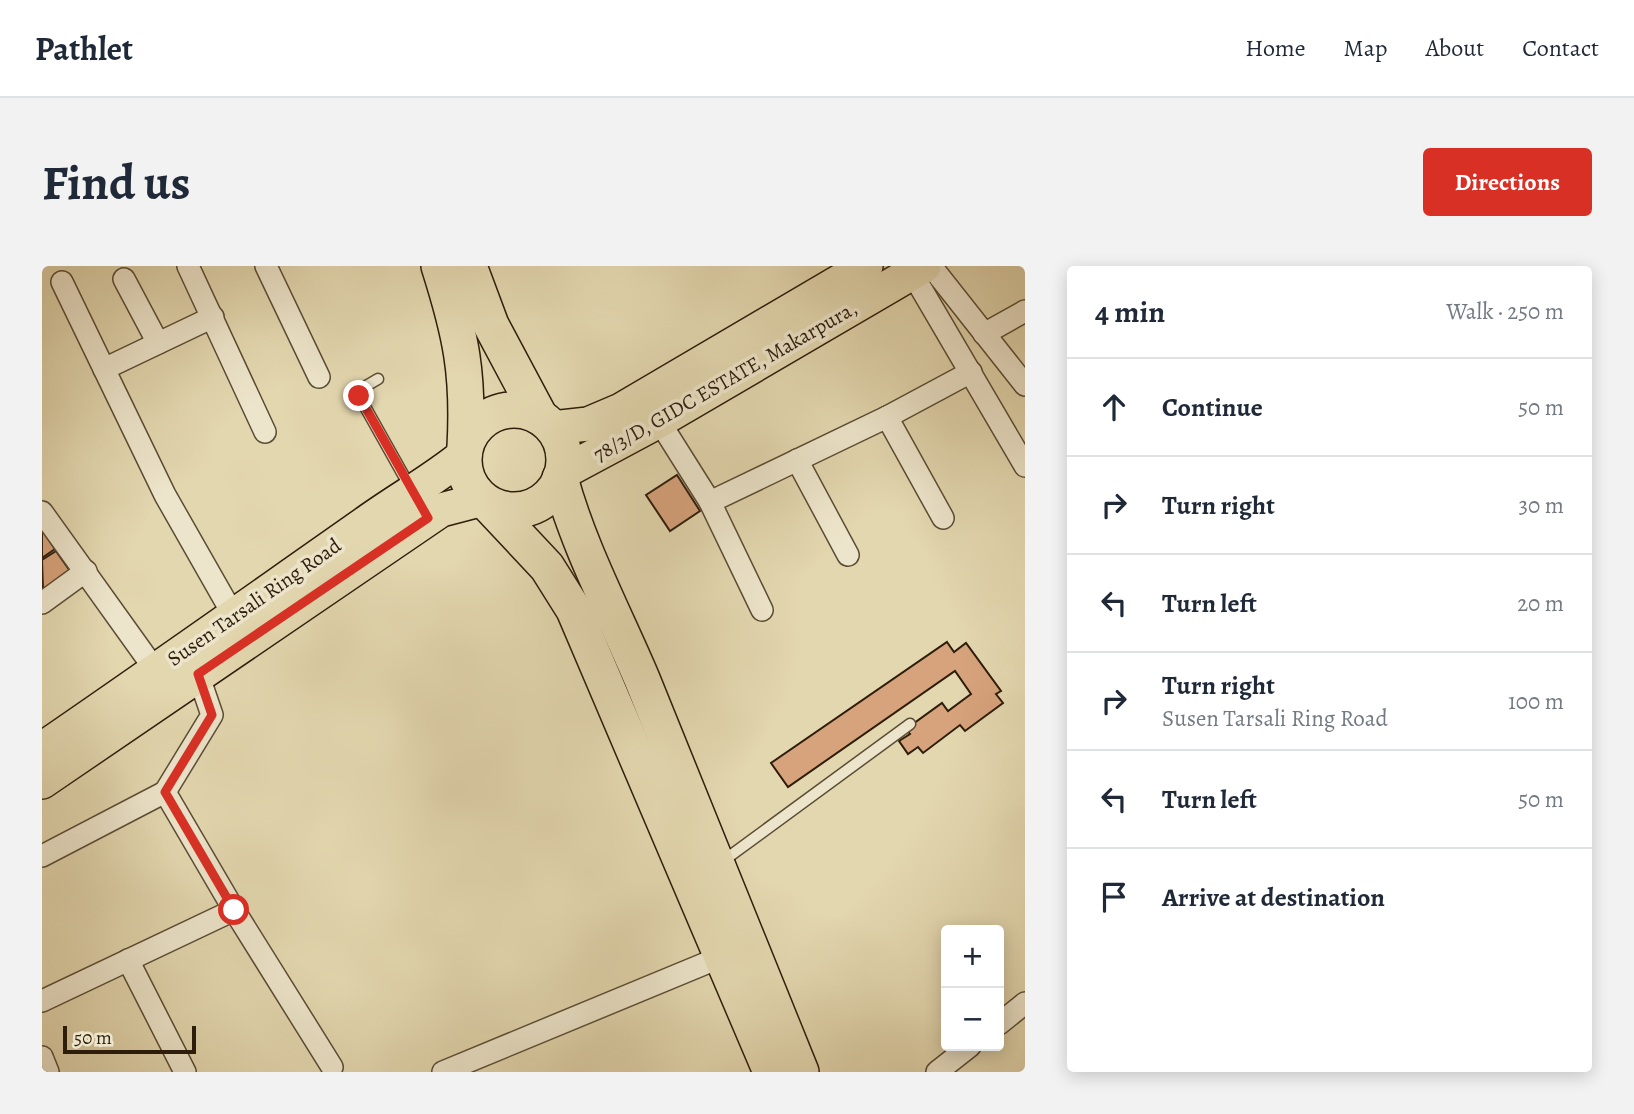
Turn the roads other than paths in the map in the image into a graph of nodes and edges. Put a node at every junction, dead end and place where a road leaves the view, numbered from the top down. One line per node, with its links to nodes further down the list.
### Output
1 (188, 266): 10 (street)
2 (266, 266): 16 (street)
3 (439, 266): 11 (highway)
4 (469, 266): 11 (highway)
5 (866, 266): 21 (main road, 78/3/D, GIDC ESTATE, Makarpura,)
6 (922, 268): 12 (street); 15 (street); 20 (main road, 78/3/D, GIDC ESTATE, Makarpura,)
7 (124, 279): 13 (street)
8 (62, 282): 14 (street)
9 (1025, 312): 12 (street)
10 (213, 317): 13 (street); 22 (street)
11 (476, 329): 21 (highway); 23 (highway)
12 (984, 334): 18 (street)
13 (158, 344): 14 (street)
14 (104, 369): 36 (street)
15 (971, 372): 19 (street); 25 (street)
16 (319, 377)
17 (378, 379): 29 (lane)
18 (1025, 385)
19 (887, 417): 24 (street); 31 (street)
20 (659, 421): 26 (main road, 78/3/D, GIDC ESTATE, Makarpura,); 28 (street)
21 (546, 422): 23 (highway); 26 (highway)
22 (265, 432)
23 (465, 451): 27 (highway); 29 (main road, Susen Tarsali Ring Road)
24 (797, 460): 28 (street); 32 (street)
25 (1025, 466)
26 (561, 476): 27 (highway); 44 (highway)
27 (485, 501): 29 (main road, Susen Tarsali Ring Road); 46 (highway)
28 (710, 502): 35 (street)
29 (421, 505): 36 (main road, Susen Tarsali Ring Road); 38 (main road, Susen Tarsali Ring Road)
30 (42, 512): 33 (street)
31 (943, 518)
32 (848, 555)
33 (86, 572): 34 (street); 37 (street)
34 (42, 603)
35 (762, 610)
36 (235, 618): 37 (main road, Susen Tarsali Ring Road)
37 (156, 671): 40 (main road, Susen Tarsali Ring Road)
38 (198, 674): 41 (main road, Susen Tarsali Ring Road); 42 (street)
39 (910, 724): 44 (lane)
40 (42, 749)
41 (42, 782)
42 (165, 792): 43 (street); 45 (street)
43 (42, 856)
44 (719, 864): 58 (highway)
45 (234, 910): 47 (street); 53 (street)
46 (722, 957): 56 (street); 57 (highway)
47 (128, 960): 48 (street); 55 (street)
48 (42, 1001)
49 (1025, 1003): 50 (street)
50 (1004, 1020)
51 (964, 1051): 59 (street)
52 (42, 1057): 54 (street)
53 (332, 1068)
54 (48, 1072)
55 (185, 1072)
56 (443, 1072)
57 (771, 1072)
58 (800, 1072)
59 (937, 1072)

